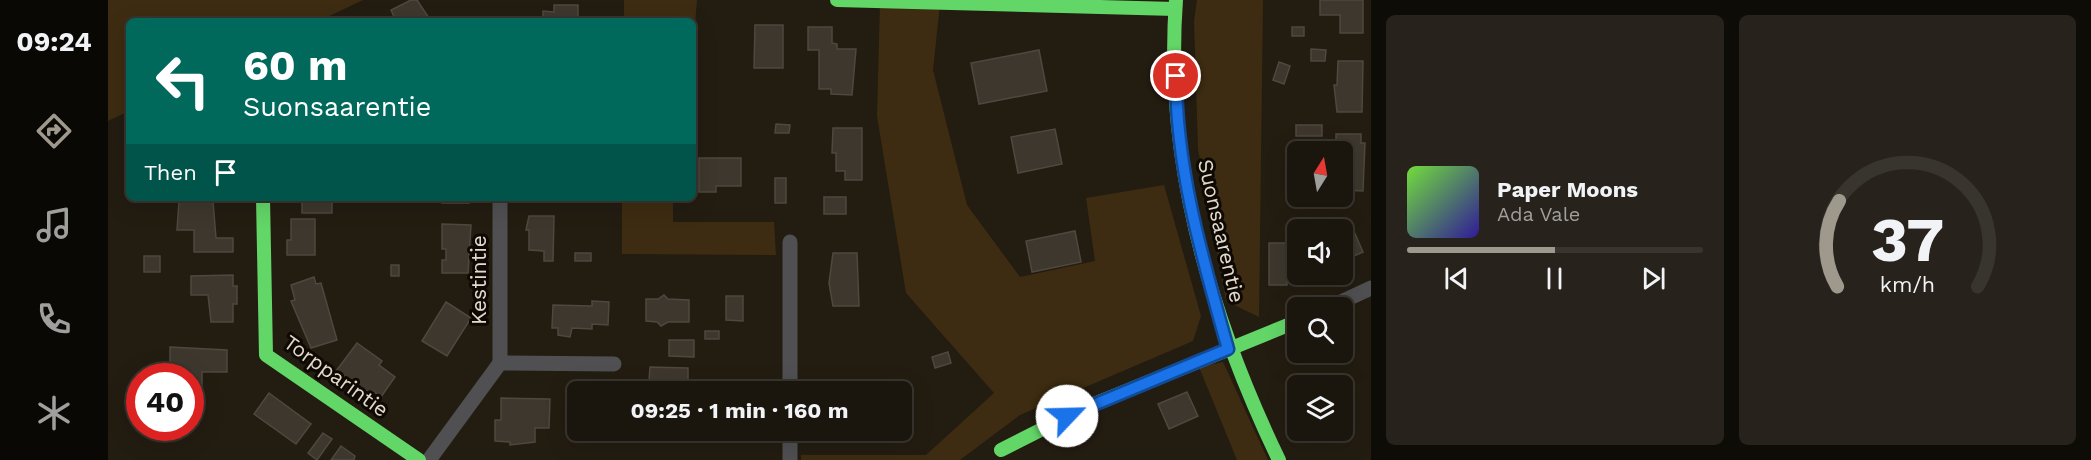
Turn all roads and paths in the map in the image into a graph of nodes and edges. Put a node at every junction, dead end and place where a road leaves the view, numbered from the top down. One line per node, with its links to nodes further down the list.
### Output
1 (837, 0): 2 (street)
2 (1176, 5): 9 (street, Suonsaarentie)
3 (263, 201): 15 (street, Torpparintie)
4 (500, 201): 10 (street, Kestintie)
5 (790, 242): 12 (street)
6 (1371, 288): 7 (street)
7 (1352, 297)
8 (1287, 325): 9 (street)
9 (1228, 349): 14 (street); 18 (street, Suonsaarentie)
10 (500, 363): 11 (street); 16 (street)
11 (614, 364)
12 (790, 381)
13 (790, 441): 17 (street)
14 (1000, 450)
15 (419, 460)
16 (429, 460)
17 (790, 460)
18 (1279, 460)

